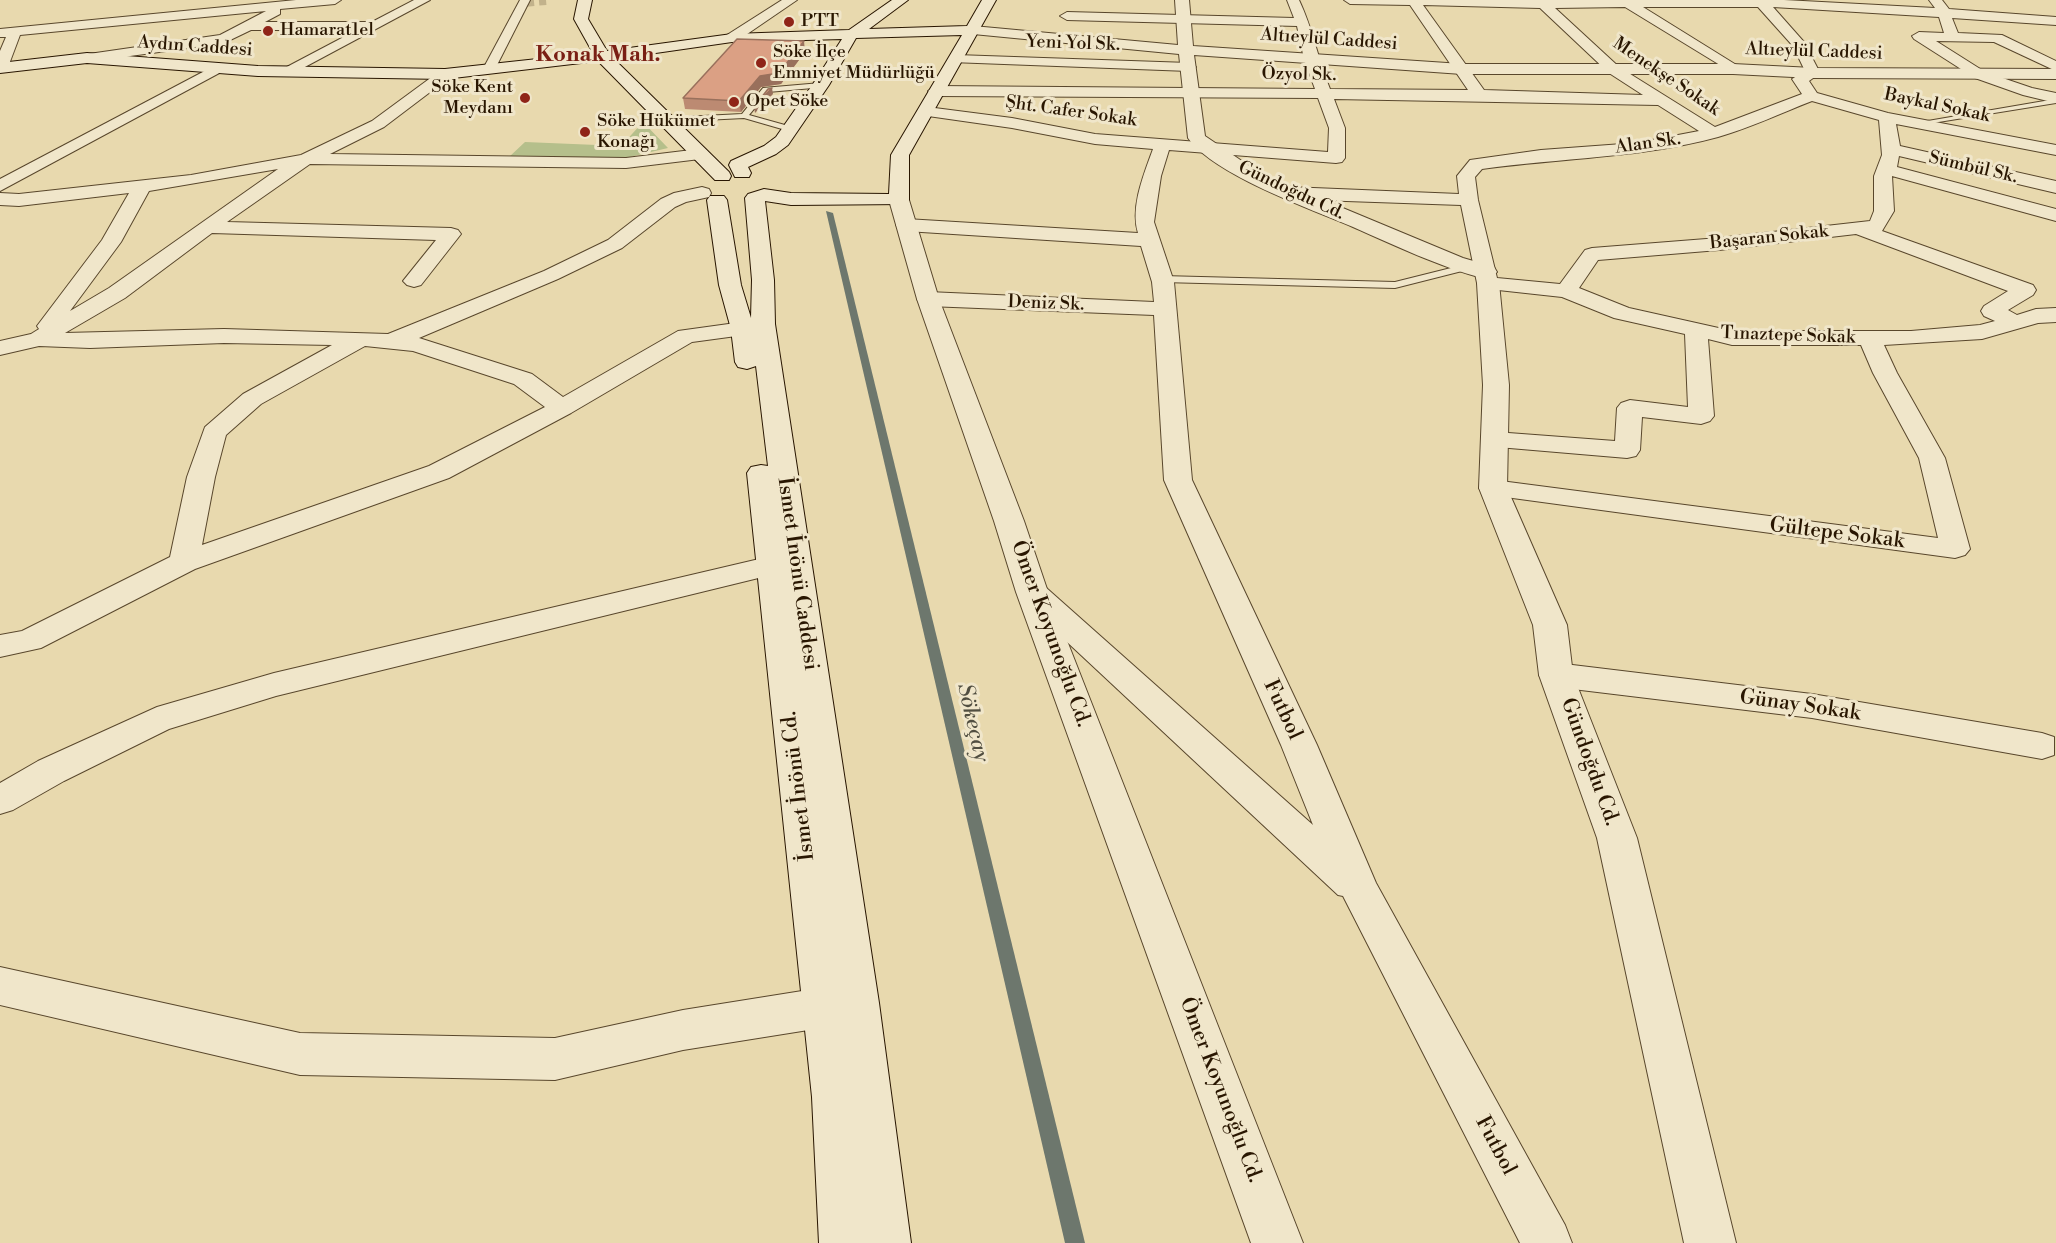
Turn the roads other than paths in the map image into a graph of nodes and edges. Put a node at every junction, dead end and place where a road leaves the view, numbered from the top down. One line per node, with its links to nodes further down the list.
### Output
1 (335, 0): 19 (street)
2 (424, 0): 31 (street)
3 (525, 0): 50 (street)
4 (585, 0): 41 (main road)
5 (791, 0): 38 (street)
6 (901, 0): 36 (main road)
7 (988, 0): 33 (main road, Ömer Koyunoğlu Cd.)
8 (1070, 0): 21 (street)
9 (1182, 0): 22 (main road, Gündoğdu Cd.)
10 (1293, 0): 27 (street)
11 (1350, 0): 13 (street)
12 (1935, 0): 20 (street)
13 (1414, 1): 18 (street); 51 (street)
14 (1759, 1): 16 (street); 17 (street); 55 (street)
15 (267, 3): 19 (street); 34 (street)
16 (1627, 3): 18 (street); 24 (street)
17 (1845, 3): 20 (street)
18 (1543, 4): 28 (street, Menekşe Sokak)
19 (287, 5): 30 (street)
20 (1944, 12): 23 (street); 37 (street)
21 (1067, 16): 22 (street); 39 (street)
22 (1186, 18): 27 (street); 40 (main road, Gündoğdu Cd.)
23 (2031, 19): 26 (street); 32 (street)
24 (1654, 20): 25 (street); 52 (street)
25 (1631, 21)
26 (2056, 21)
27 (1303, 22): 43 (street)
28 (1563, 22): 29 (street); 53 (street, Menekşe Sokak)
29 (1586, 22)
30 (248, 26): 31 (street); 42 (street)
31 (374, 26): 54 (street)
32 (2056, 29)
33 (973, 30): 36 (main road, Altıeylül Caddesi); 39 (main road, Altıeylül Caddesi); 44 (main road, Ömer Koyunoğlu Cd.)
34 (15, 32): 35 (street); 46 (street)
35 (0, 33)
36 (851, 35): 38 (main road, Altıeylül Caddesi); 59 (main road)
37 (1952, 37): 48 (street); 58 (street)
38 (732, 38): 41 (main road, Altıeylül Caddesi)
39 (1063, 38): 40 (main road, Altıeylül Caddesi)
40 (1188, 50): 43 (main road, Altıeylül Caddesi); 47 (main road, Gündoğdu Cd.)
41 (602, 56): 50 (main road, Aydın Caddesi); 73 (main road)
42 (87, 58): 46 (main road, Aydın Caddesi); 49 (main road, Aydın Caddesi)
43 (1311, 58): 51 (main road, Altıeylül Caddesi); 63 (street)
44 (956, 60): 45 (street, Yeni Yol Sk.); 60 (main road, Ömer Koyunoğlu Cd.)
45 (1059, 63): 47 (street, Yeni Yol Sk.); 61 (street)
46 (1, 67)
47 (1189, 67): 62 (main road, Gündoğdu Cd.)
48 (2056, 67)
49 (218, 68): 54 (main road, Aydın Caddesi); 84 (street)
50 (489, 69): 56 (main road, Aydın Caddesi)
51 (1462, 69): 53 (main road, Altıeylül Caddesi); 64 (street)
52 (1733, 69): 53 (main road, Altıeylül Caddesi); 55 (main road, Altıeylül Caddesi)
53 (1614, 70): 66 (street, Menekşe Sokak)
54 (288, 72): 56 (main road, Aydın Caddesi)
55 (1813, 73): 58 (main road, Altıeylül Caddesi); 65 (street)
56 (445, 74): 83 (street)
57 (2056, 74): 58 (main road, Altıeylül Caddesi)
58 (1980, 75): 67 (street)
59 (821, 85): 71 (lane); 75 (main road)
60 (936, 91): 61 (street, Özyol Sk.); 69 (main road, Ömer Koyunoğlu Cd.)
61 (1050, 92): 62 (street, Özyol Sk.)
62 (1190, 94): 63 (street, Özyol Sk.); 80 (main road, Gündoğdu Cd.)
63 (1326, 95): 64 (street, Özyol Sk.); 80 (street, Şht. Cafer Sokak)
64 (1479, 95): 66 (street, Özyol Sk.)
65 (1811, 96): 68 (street, Alan Sk.); 72 (street, Baykal Sokak)
66 (1661, 100): 77 (street, Menekşe Sokak)
67 (2056, 100): 74 (lane)
68 (1781, 107): 70 (street); 77 (street, Alan Sk.)
69 (927, 112): 78 (street, Şht. Cafer Sokak); 99 (main road, Ömer Koyunoğlu Cd.)
70 (1803, 113)
71 (744, 116): 73 (lane); 75 (lane)
72 (1886, 117): 74 (street, Baykal Sokak); 79 (street, Başaran Sokak)
73 (664, 120): 82 (main road)
74 (1920, 123): 81 (street, Baykal Sokak)
75 (789, 129): 87 (main road)
76 (1869, 133): 79 (street, Sümbül Sk.)
77 (1714, 134): 98 (street, Alan Sk.)
78 (1164, 143): 80 (street, Şht. Cafer Sokak); 103 (street, Futbol)
79 (1891, 144): 86 (street, Başaran Sokak); 92 (street, Sümbül Sk.)
80 (1209, 147): 94 (main road, Gündoğdu Cd.)
81 (2056, 150)
82 (700, 154): 83 (street); 88 (main road)
83 (306, 159): 91 (street); 101 (street)
84 (46, 161): 85 (street); 90 (street)
85 (66, 169)
86 (1889, 170): 100 (street); 102 (street, Başaran Sokak)
87 (742, 173): 88 (main road); 96 (main road)
88 (722, 176): 95 (main road)
89 (86, 177): 93 (street)
90 (0, 186)
91 (143, 186): 93 (street); 113 (street)
92 (2056, 187)
93 (117, 190): 97 (street)
94 (1289, 193): 98 (street); 104 (main road, Gündoğdu Cd.)
95 (710, 196): 96 (main road); 111 (main road); 116 (street)
96 (759, 196): 99 (main road); 111 (main road)
97 (0, 199)
98 (1469, 200): 104 (street, Alan Sk.)
99 (903, 213): 103 (street); 108 (main road, Ömer Koyunoğlu Cd.)
100 (2056, 214)
101 (207, 227): 105 (street); 113 (street)
102 (1857, 228): 106 (street, Başaran Sokak); 110 (street)
103 (1149, 240): 107 (street, Futbol)
104 (1481, 274): 106 (street, Tınaztepe Sokak); 107 (lane); 119 (main road, Gündoğdu Cd.)
105 (414, 281)
106 (1566, 291): 112 (street, Tınaztepe Sokak)
107 (1164, 294): 108 (street, Deniz Sk.); 128 (street, Futbol)
108 (928, 298): 123 (main road, Ömer Koyunoğlu Cd.)
109 (2056, 315): 110 (street, Tınaztepe Sokak)
110 (2015, 322): 114 (street, Tınaztepe Sokak)
111 (753, 326): 118 (street); 122 (main road, İsmet İnönü Cd.); 130 (main road, İsmet İnönü Caddesi)
112 (1696, 330): 114 (street, Tınaztepe Sokak); 119 (street)
113 (39, 339): 115 (street); 117 (street)
114 (1870, 339): 120 (street, Gültepe Sokak)
115 (358, 340): 116 (street); 121 (street)
116 (391, 341): 118 (street)
117 (0, 348)
118 (562, 408): 121 (street)
119 (1495, 440): 120 (main road, Gündoğdu Cd.)
120 (1493, 488): 125 (main road, Gündoğdu Cd.)
121 (184, 562): 124 (street)
122 (772, 565): 127 (street); 130 (main road, İsmet İnönü Cd.)
123 (1032, 592): 128 (street); 133 (main road, Ömer Koyunoğlu Cd.)
124 (0, 646)
125 (1556, 675): 126 (street, Günay Sokak); 135 (main road, Gündoğdu Cd.)
126 (2043, 746)
127 (0, 800)
128 (1359, 889): 134 (street, Futbol)
129 (0, 986): 130 (street)
130 (841, 1004): 131 (main road, İsmet İnönü Cd.); 132 (main road, İsmet İnönü Cd.)
131 (845, 1243)
132 (885, 1243)
133 (1277, 1243)
134 (1546, 1243)
135 (1710, 1243)

